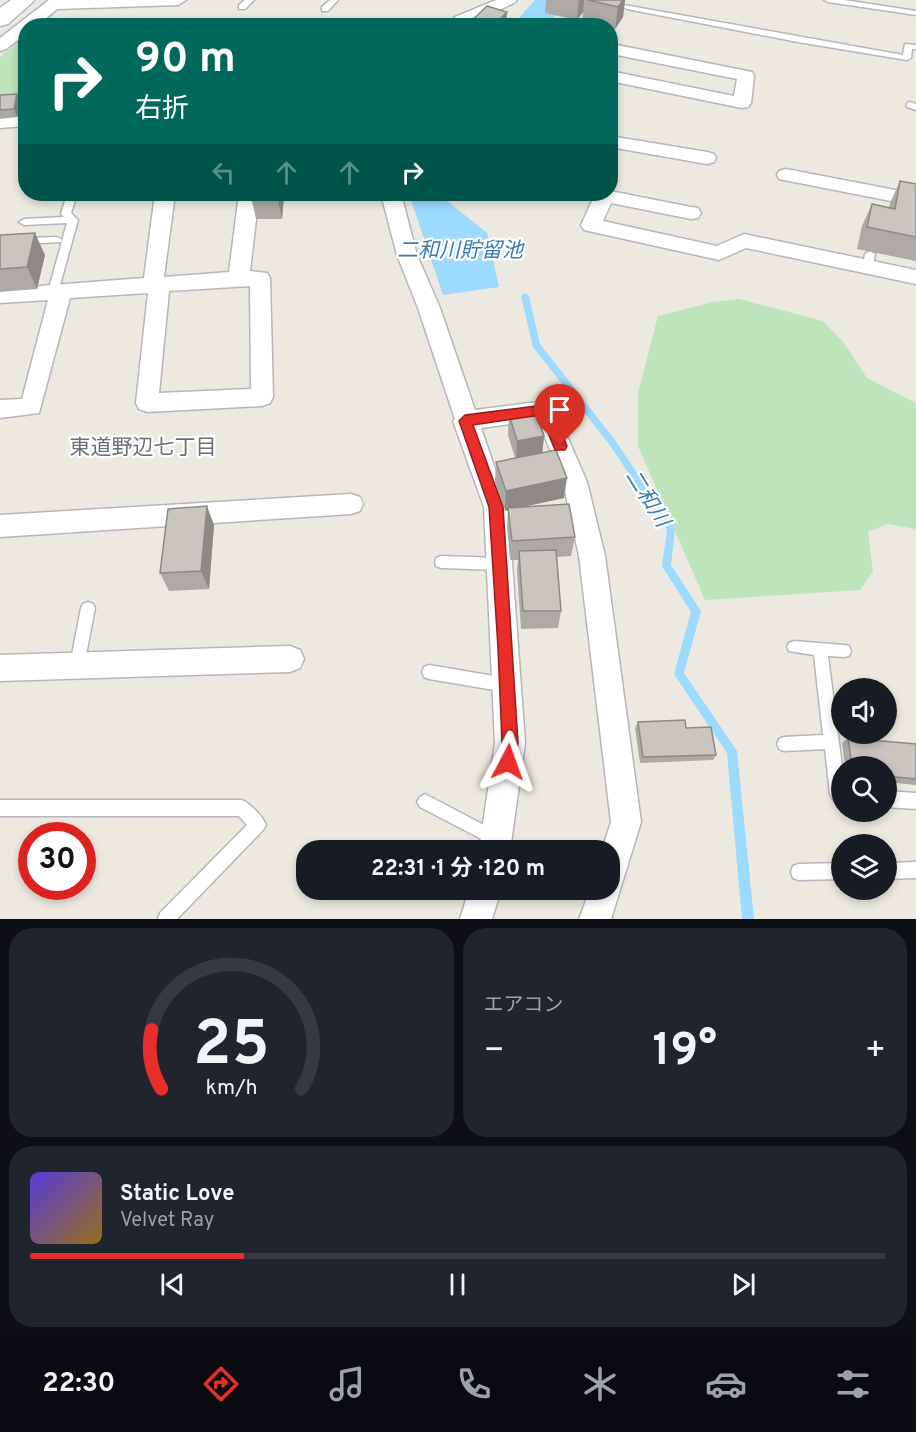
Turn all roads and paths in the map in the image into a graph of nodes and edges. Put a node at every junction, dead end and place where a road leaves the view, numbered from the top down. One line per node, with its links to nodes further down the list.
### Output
1 (24, 0): 16 (street)
2 (178, 0): 7 (street)
3 (250, 0): 8 (lane)
4 (334, 0): 10 (lane)
5 (508, 0): 11 (street)
6 (828, 0): 12 (lane)
7 (56, 3): 13 (street)
8 (242, 7)
9 (627, 7): 19 (lane)
10 (325, 9)
11 (480, 11): 14 (street); 15 (street)
12 (916, 13)
13 (36, 18)
14 (468, 18)
15 (493, 18)
16 (0, 19)
17 (18, 32): 18 (street)
18 (0, 46)
19 (916, 47)
20 (618, 50): 21 (street)
21 (618, 78)
22 (18, 122): 23 (street)
23 (0, 123)
24 (618, 142): 25 (street)
25 (707, 158)
26 (786, 175): 28 (street)
27 (618, 199): 34 (street)
28 (916, 200)
29 (70, 201): 35 (lane)
30 (164, 201): 41 (street)
31 (248, 201): 40 (street)
32 (393, 201): 45 (street)
33 (598, 201): 39 (street)
34 (691, 213)
35 (73, 220): 36 (lane); 42 (lane)
36 (24, 222)
37 (57, 240): 38 (lane)
38 (0, 242)
39 (916, 277)
40 (239, 279): 41 (street); 41 (street)
41 (157, 285): 42 (street)
42 (57, 292): 43 (street); 44 (street)
43 (0, 296)
44 (0, 409)
45 (465, 421): 49 (street); 68 (street)
46 (351, 504): 47 (street)
47 (0, 526)
48 (441, 562): 49 (lane)
49 (500, 564): 58 (street)
50 (88, 608): 55 (lane)
51 (794, 647): 52 (lane)
52 (820, 648): 53 (lane); 59 (lane)
53 (844, 651)
54 (290, 659): 55 (street)
55 (77, 665): 56 (street)
56 (0, 668)
57 (429, 672): 58 (lane)
58 (507, 685): 67 (street)
59 (830, 742): 60 (lane); 61 (lane)
60 (784, 744)
61 (832, 756)
62 (897, 800): 63 (lane)
63 (916, 801)
64 (425, 802): 66 (lane)
65 (0, 808): 75 (lane)
66 (488, 840)
67 (497, 840)
68 (620, 842)
69 (916, 870): 71 (lane)
70 (831, 871): 72 (lane)
71 (897, 871)
72 (799, 872)
73 (482, 900): 76 (street)
74 (602, 900): 77 (street)
75 (166, 919)
76 (476, 919)
77 (595, 919)

